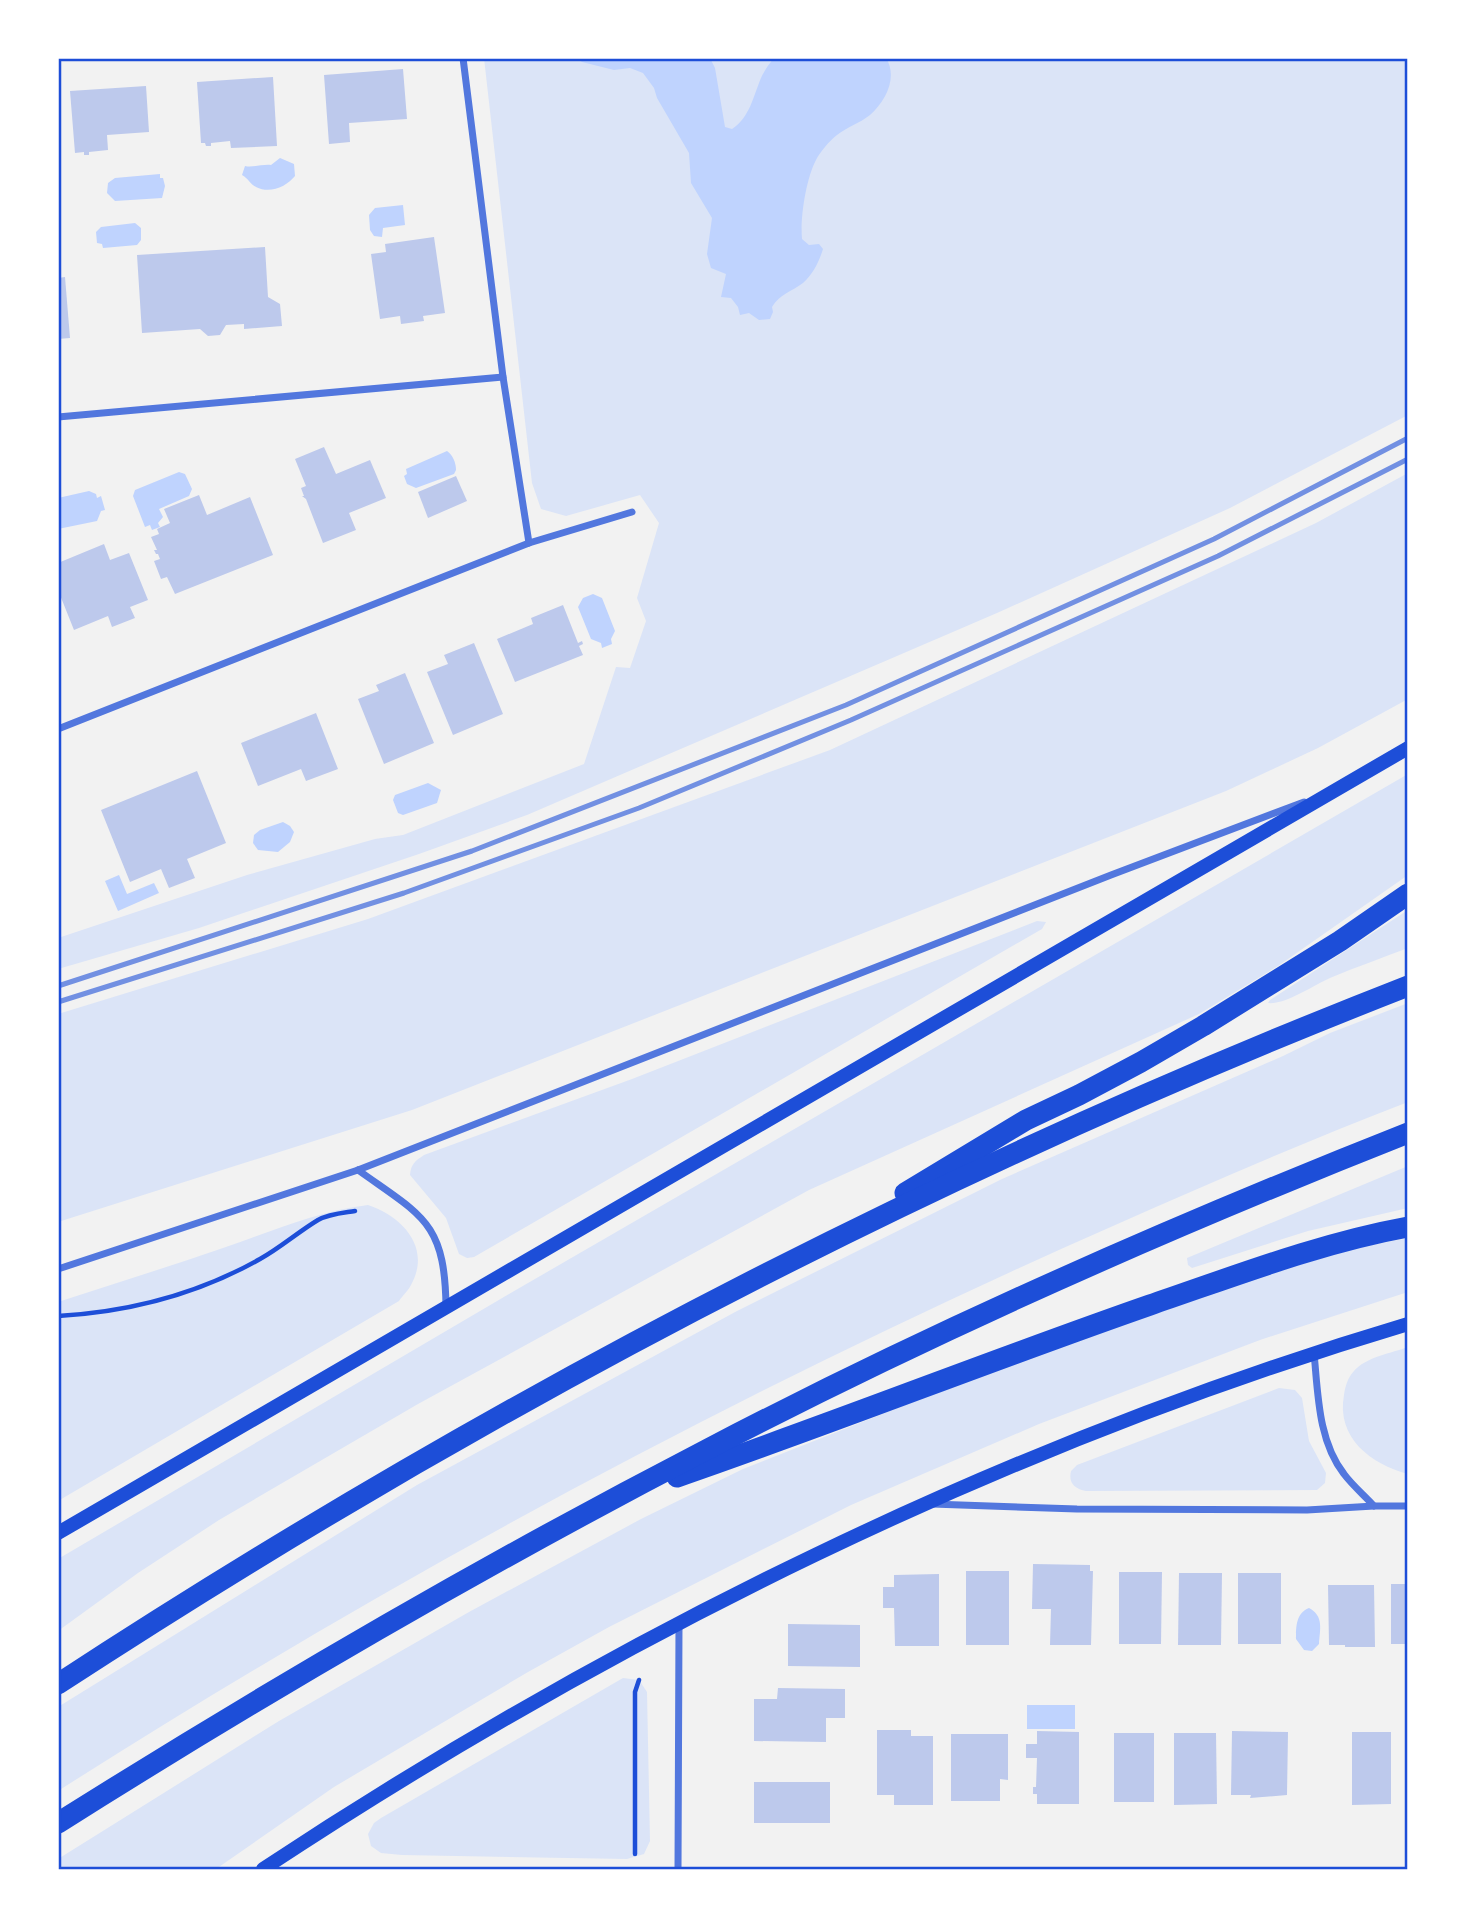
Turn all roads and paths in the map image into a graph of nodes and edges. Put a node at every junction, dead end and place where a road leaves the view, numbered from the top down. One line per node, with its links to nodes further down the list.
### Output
1 (463, 58): 2 (street)
2 (503, 377): 3 (street); 5 (street)
3 (58, 417)
4 (632, 512): 5 (street)
5 (529, 543): 6 (street)
6 (58, 729)
7 (1408, 748): 8 (main road)
8 (1338, 789): 12 (street); 17 (main road)
9 (1408, 894): 15 (highway)
10 (1408, 986): 15 (highway)
11 (1408, 1133): 21 (highway)
12 (358, 1170): 16 (street); 17 (street)
13 (355, 1211): 18 (path)
14 (1408, 1227): 21 (highway)
15 (784, 1266): 28 (highway)
16 (58, 1269)
17 (446, 1307): 25 (main road)
18 (58, 1316)
19 (1408, 1324): 20 (main road)
20 (1314, 1353): 22 (main road); 23 (street)
21 (609, 1501): 29 (highway)
22 (928, 1504): 23 (street); 26 (main road)
23 (1374, 1506): 24 (street)
24 (1408, 1506)
25 (58, 1533)
26 (679, 1624): 31 (main road); 32 (street)
27 (639, 1680): 30 (path)
28 (58, 1684)
29 (58, 1823)
30 (635, 1854)
31 (263, 1869)
32 (678, 1869)

